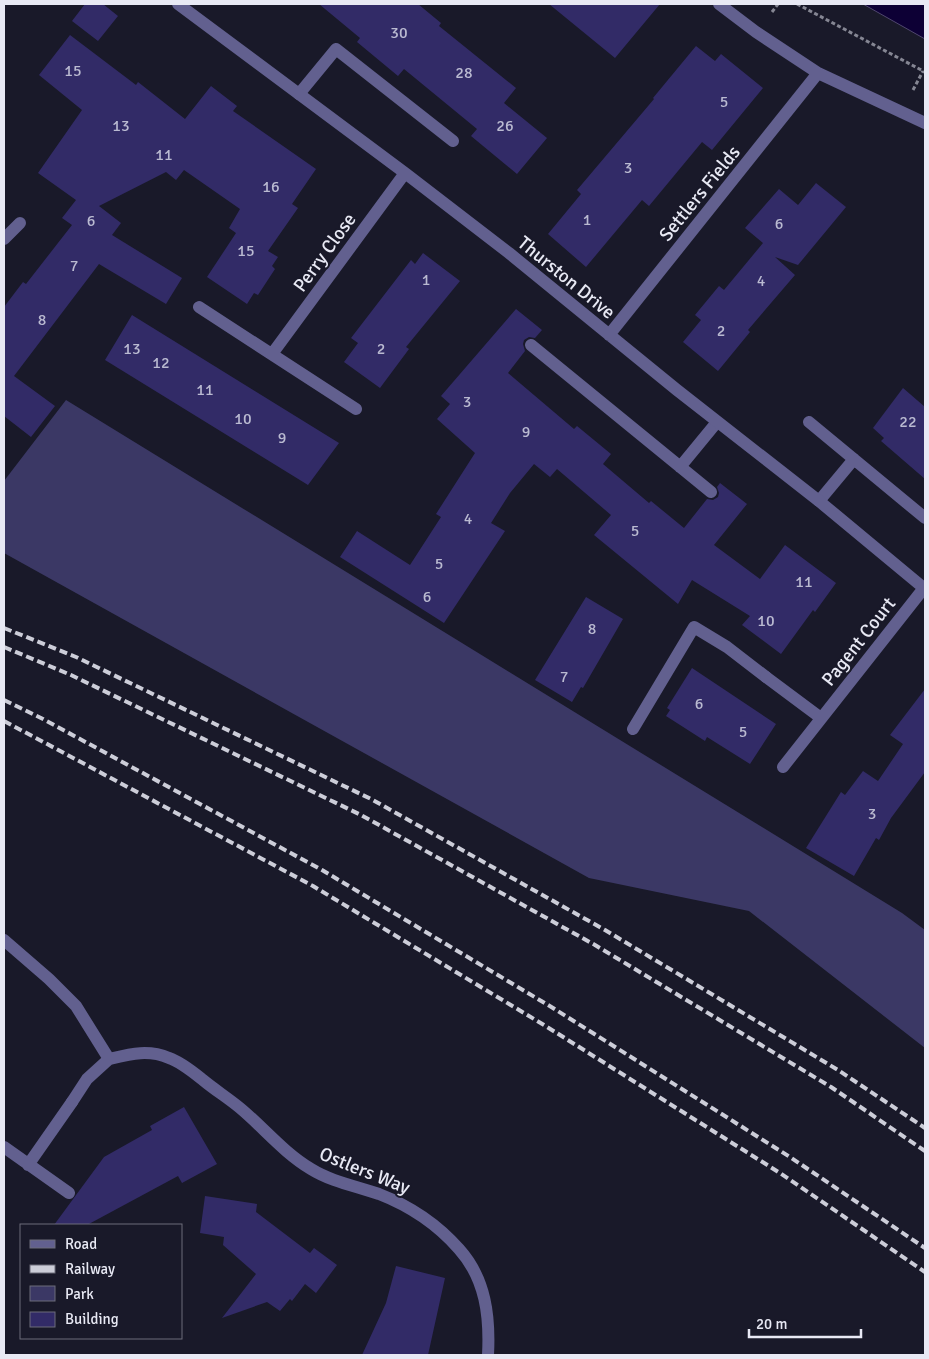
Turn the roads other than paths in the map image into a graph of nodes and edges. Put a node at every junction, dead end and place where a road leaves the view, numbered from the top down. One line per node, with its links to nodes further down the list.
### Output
1 (178, 4): 4 (street, Thurston Drive)
2 (719, 4): 3 (street)
3 (818, 73): 5 (street); 11 (street, Settlers Fields)
4 (300, 94): 6 (street); 7 (street, Thurston Drive)
5 (925, 123)
6 (453, 141)
7 (405, 172): 11 (street, Thurston Drive); 13 (street, Perry Close)
8 (20, 223): 9 (street)
9 (4, 239)
10 (199, 307): 13 (street)
11 (609, 335): 15 (street, Thurston Drive)
12 (531, 345): 18 (street)
13 (272, 354): 14 (street)
14 (356, 409)
15 (717, 422): 18 (street); 20 (street, Thurston Drive)
16 (809, 422): 17 (street)
17 (854, 459): 20 (street); 21 (street)
18 (680, 467): 19 (street)
19 (711, 492)
20 (819, 501): 22 (street, Thurston Drive)
21 (925, 518)
22 (925, 588): 23 (street, Pagent Court)
23 (821, 718): 24 (street); 25 (street, Pagent Court)
24 (633, 729)
25 (783, 767)
26 (4, 940): 27 (street)
27 (110, 1059): 29 (street, Ostlers Way); 31 (street, Ostlers Way)
28 (4, 1147): 29 (street)
29 (28, 1164): 30 (street)
30 (69, 1193)
31 (490, 1355)

